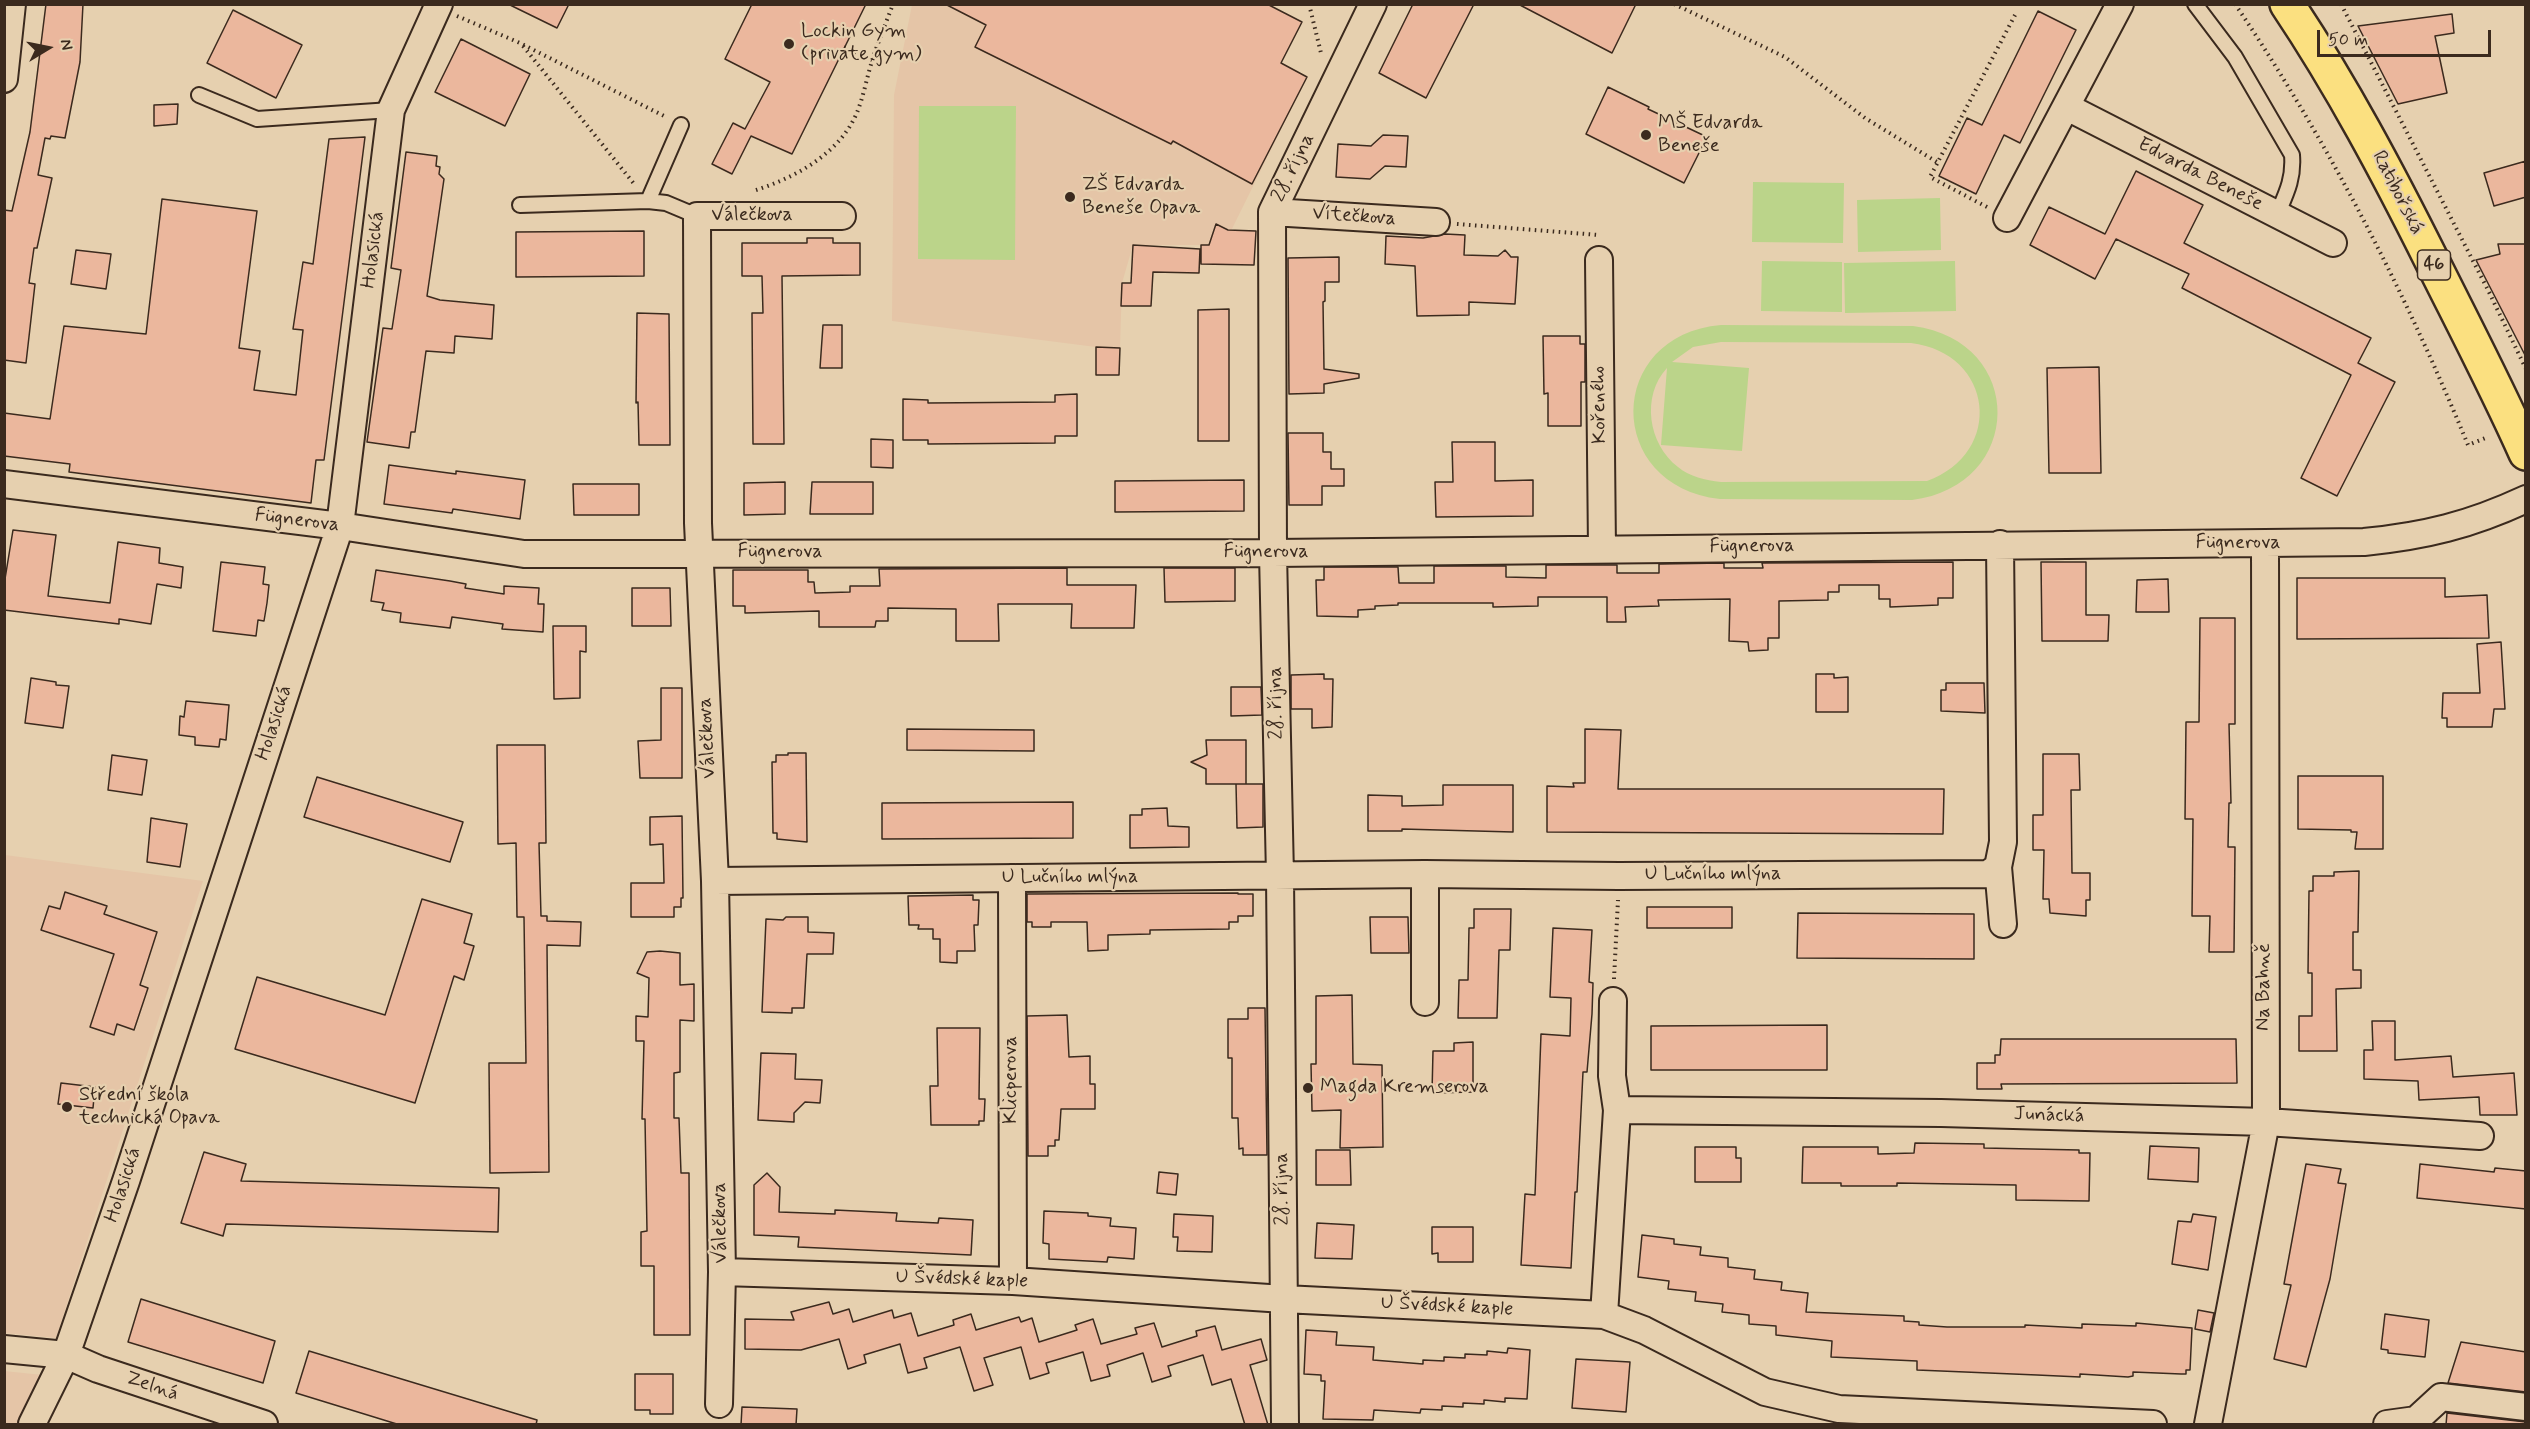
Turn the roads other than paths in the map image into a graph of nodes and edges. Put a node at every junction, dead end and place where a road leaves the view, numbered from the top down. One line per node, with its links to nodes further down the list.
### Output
1 (12, 4): 7 (street)
2 (1373, 4): 14 (street, 28. října)
3 (2120, 4): 9 (street)
4 (2195, 4): 15 (lane)
5 (2287, 4): 22 (main road, Ratibořská / 46)
6 (438, 6): 10 (street, Holasická)
7 (4, 79)
8 (199, 95): 10 (lane)
9 (2067, 107): 15 (street, Edvarda Beneše); 18 (street)
10 (391, 110): 25 (street, Holasická)
11 (681, 125): 12 (lane)
12 (648, 201): 13 (lane); 16 (lane)
13 (520, 205)
14 (1272, 212): 19 (street, Vítečkova); 29 (street, 28. října)
15 (2277, 215): 20 (street, Edvarda Beneše)
16 (697, 216): 17 (street, Válečkova); 30 (street, Válečkova)
17 (842, 216)
18 (2007, 218)
19 (1436, 222)
20 (2333, 243)
21 (1599, 260): 28 (street, Kořeného)
22 (2526, 453)
23 (4, 484): 25 (street, Fügnerova)
24 (2526, 499): 27 (street, Fügnerova)
25 (340, 526): 30 (street, Fügnerova); 47 (street, Holasická)
26 (2000, 544): 27 (street, Fügnerova); 28 (street, Fügnerova); 31 (street)
27 (2265, 544): 40 (street, Na Bahně)
28 (1602, 549): 29 (street, Fügnerova)
29 (1274, 553): 30 (street, Fügnerova); 33 (street, 28. října)
30 (699, 554): 35 (street, Válečkova)
31 (1998, 867): 32 (street, U Lučního mlýna); 36 (street)
32 (1425, 874): 33 (street, U Lučního mlýna); 38 (street)
33 (1280, 876): 34 (street, U Lučního mlýna); 44 (street, 28. října)
34 (1012, 878): 35 (street, U Lučního mlýna); 43 (street, Klicperova)
35 (715, 881): 42 (street, Válečkova)
36 (2003, 924)
37 (1613, 1001): 39 (street)
38 (1425, 1002)
39 (1617, 1110): 40 (street, Junácká); 45 (street)
40 (2266, 1122): 41 (street, Junácká); 56 (street, Na Bahně)
41 (2480, 1137)
42 (722, 1272): 43 (street, U Švédské kaple); 48 (street, Válečkova)
43 (1013, 1281): 44 (street, U Švédské kaple)
44 (1284, 1299): 45 (street, U Švédské kaple); 54 (street, 28. října)
45 (1604, 1315): 55 (street, U Švédské kaple)
46 (4, 1349): 47 (street, Zelná)
47 (66, 1355): 50 (street, Zelná); 52 (street, Holasická)
48 (719, 1404)
49 (2526, 1407): 51 (street)
50 (237, 1421): 53 (street, Zelná)
51 (2416, 1422): 57 (street)
52 (32, 1425)
53 (264, 1425)
54 (1285, 1425)
55 (2153, 1425)
56 (2208, 1425)
57 (2387, 1425)

